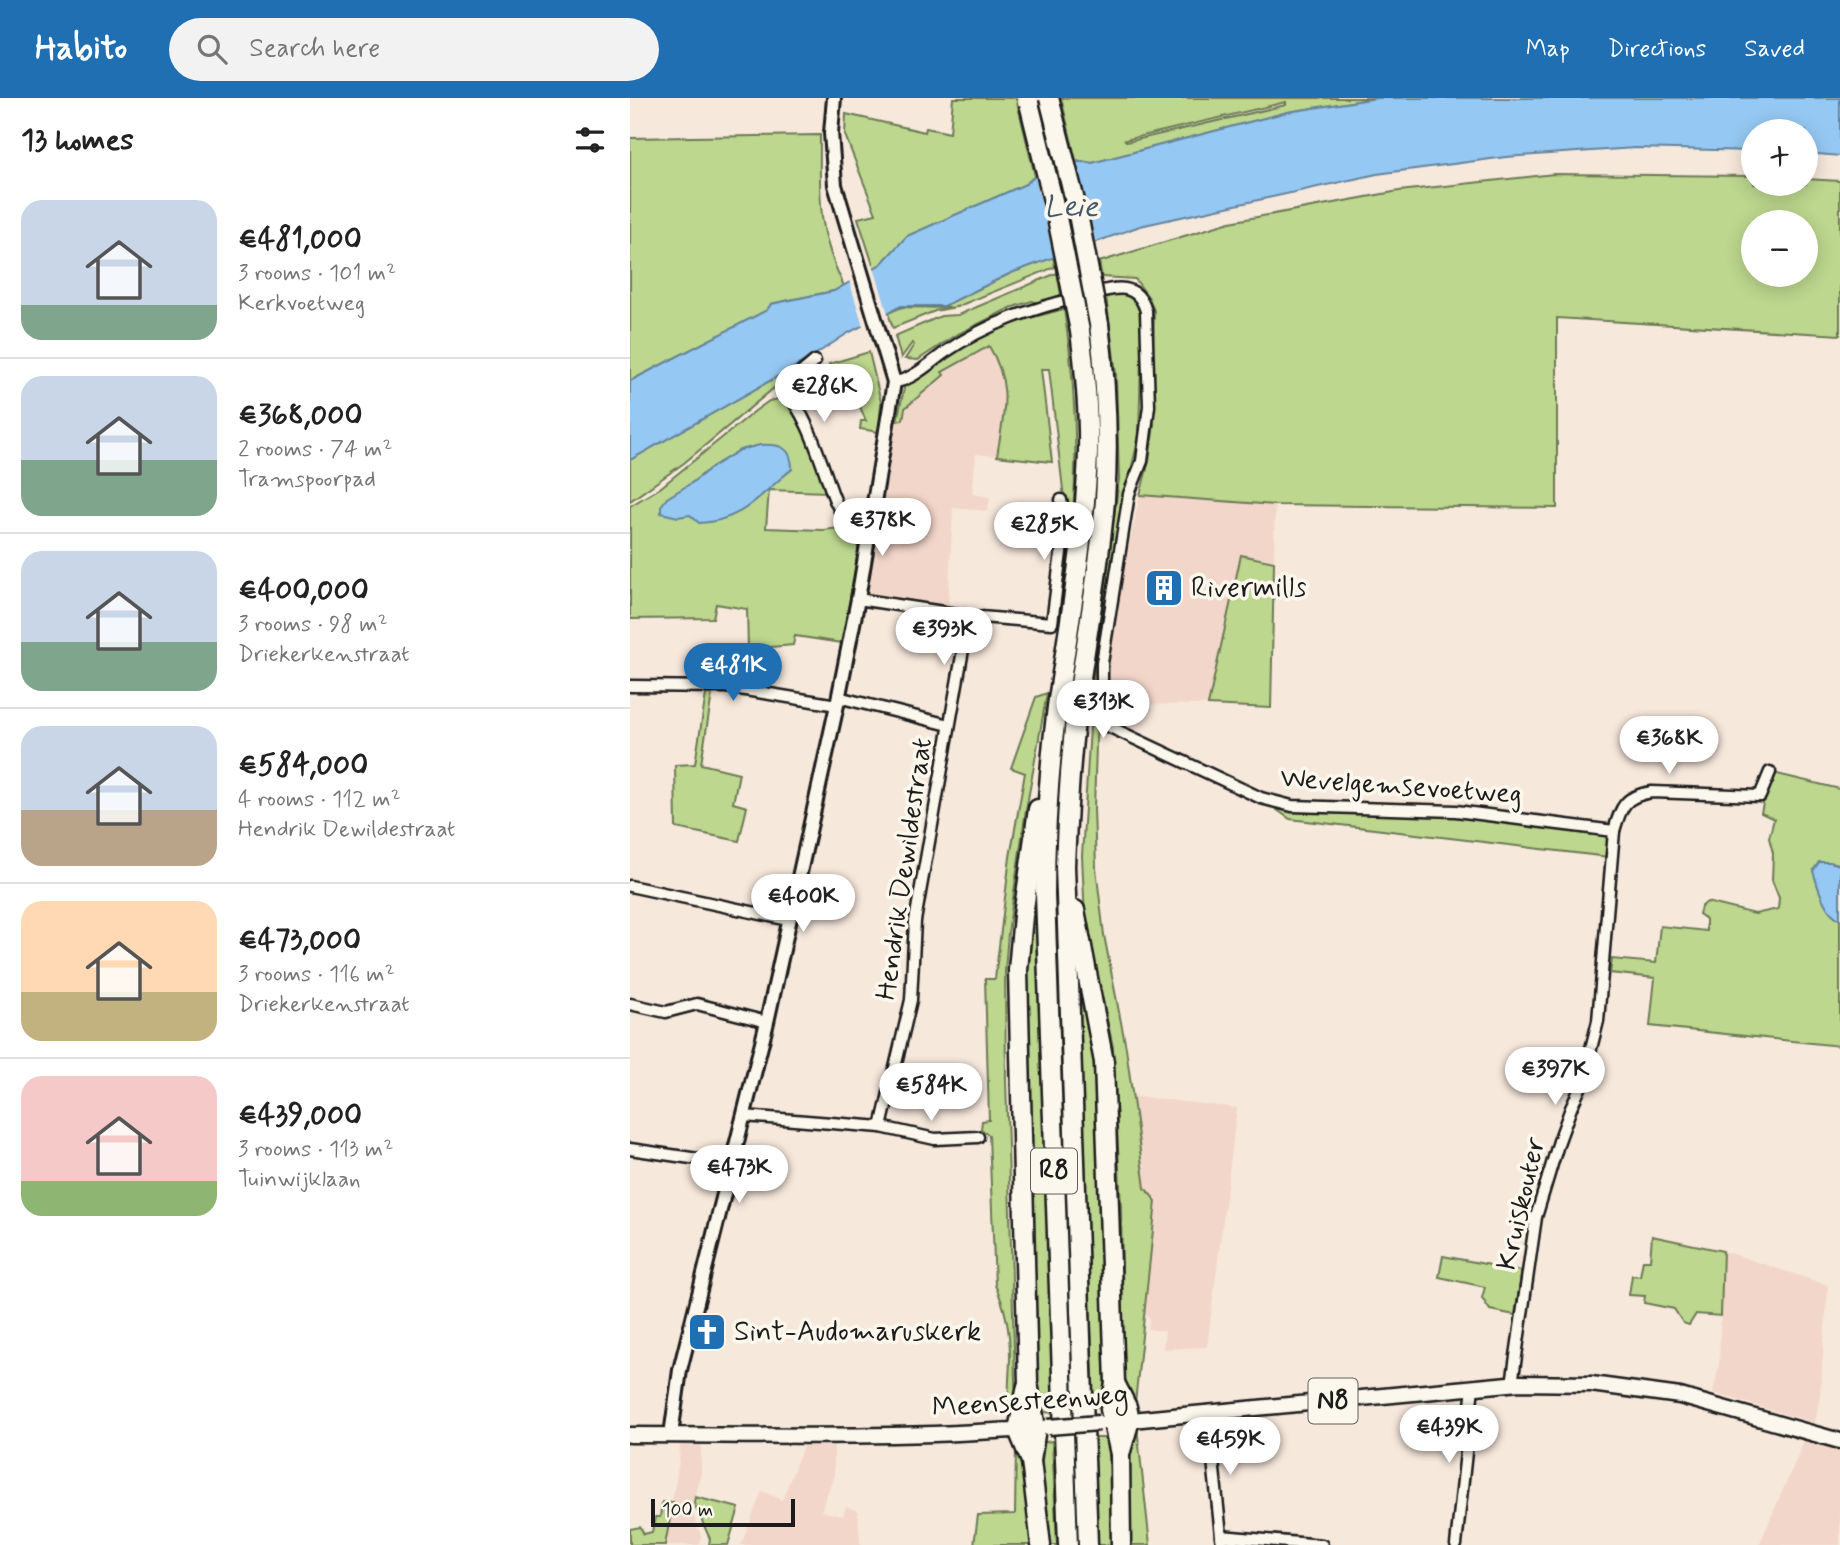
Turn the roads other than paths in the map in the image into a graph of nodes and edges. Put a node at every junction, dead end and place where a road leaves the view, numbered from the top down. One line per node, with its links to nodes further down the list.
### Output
1 (834, 98): 5 (street)
2 (1049, 98): 16 (highway, R8, bridge)
3 (1029, 100): 14 (highway, R8, bridge)
4 (815, 361): 7 (street)
5 (894, 382): 7 (street); 15 (street, Wevelgemsevoetweg)
6 (1061, 500): 9 (street)
7 (870, 531): 8 (street)
8 (859, 599): 9 (street); 11 (street)
9 (968, 616): 12 (street, Hendrik Dewildestraat)
10 (630, 686): 11 (street)
11 (838, 701): 12 (street); 18 (street)
12 (949, 725): 22 (street, Hendrik Dewildestraat)
13 (1770, 772): 15 (street, Kruiskouter)
14 (1048, 797): 32 (highway); 39 (highway, R8)
15 (1615, 831): 27 (street, Kruiskouter)
16 (1065, 866): 26 (highway); 40 (highway, R8)
17 (630, 886): 18 (street)
18 (789, 920): 20 (street)
19 (630, 1004): 20 (street)
20 (767, 1022): 21 (street)
21 (744, 1116): 22 (street); 25 (street)
22 (881, 1127): 23 (street)
23 (978, 1137)
24 (630, 1149): 25 (street)
25 (732, 1164): 34 (street)
26 (1115, 1383): 30 (highway); 31 (highway)
27 (1514, 1384): 28 (main road, Meensesteenweg / N8); 35 (main road, N8)
28 (1473, 1388): 29 (main road, Meensesteenweg / N8); 43 (street)
29 (1208, 1413): 30 (main road, Meensesteenweg / N8); 37 (street)
30 (1130, 1420): 31 (main road, Meensesteenweg / N8); 36 (highway)
31 (1105, 1422): 32 (main road, Meensesteenweg / N8, bridge); 36 (highway)
32 (1034, 1428): 34 (main road, Meensesteenweg / N8); 38 (highway)
33 (630, 1435): 34 (main road, N8)
34 (671, 1435)
35 (1840, 1441)
36 (1120, 1454): 41 (highway)
37 (1222, 1540): 42 (street)
38 (1041, 1545)
39 (1068, 1545)
40 (1088, 1545)
41 (1121, 1545)
42 (1322, 1545)
43 (1456, 1545)

